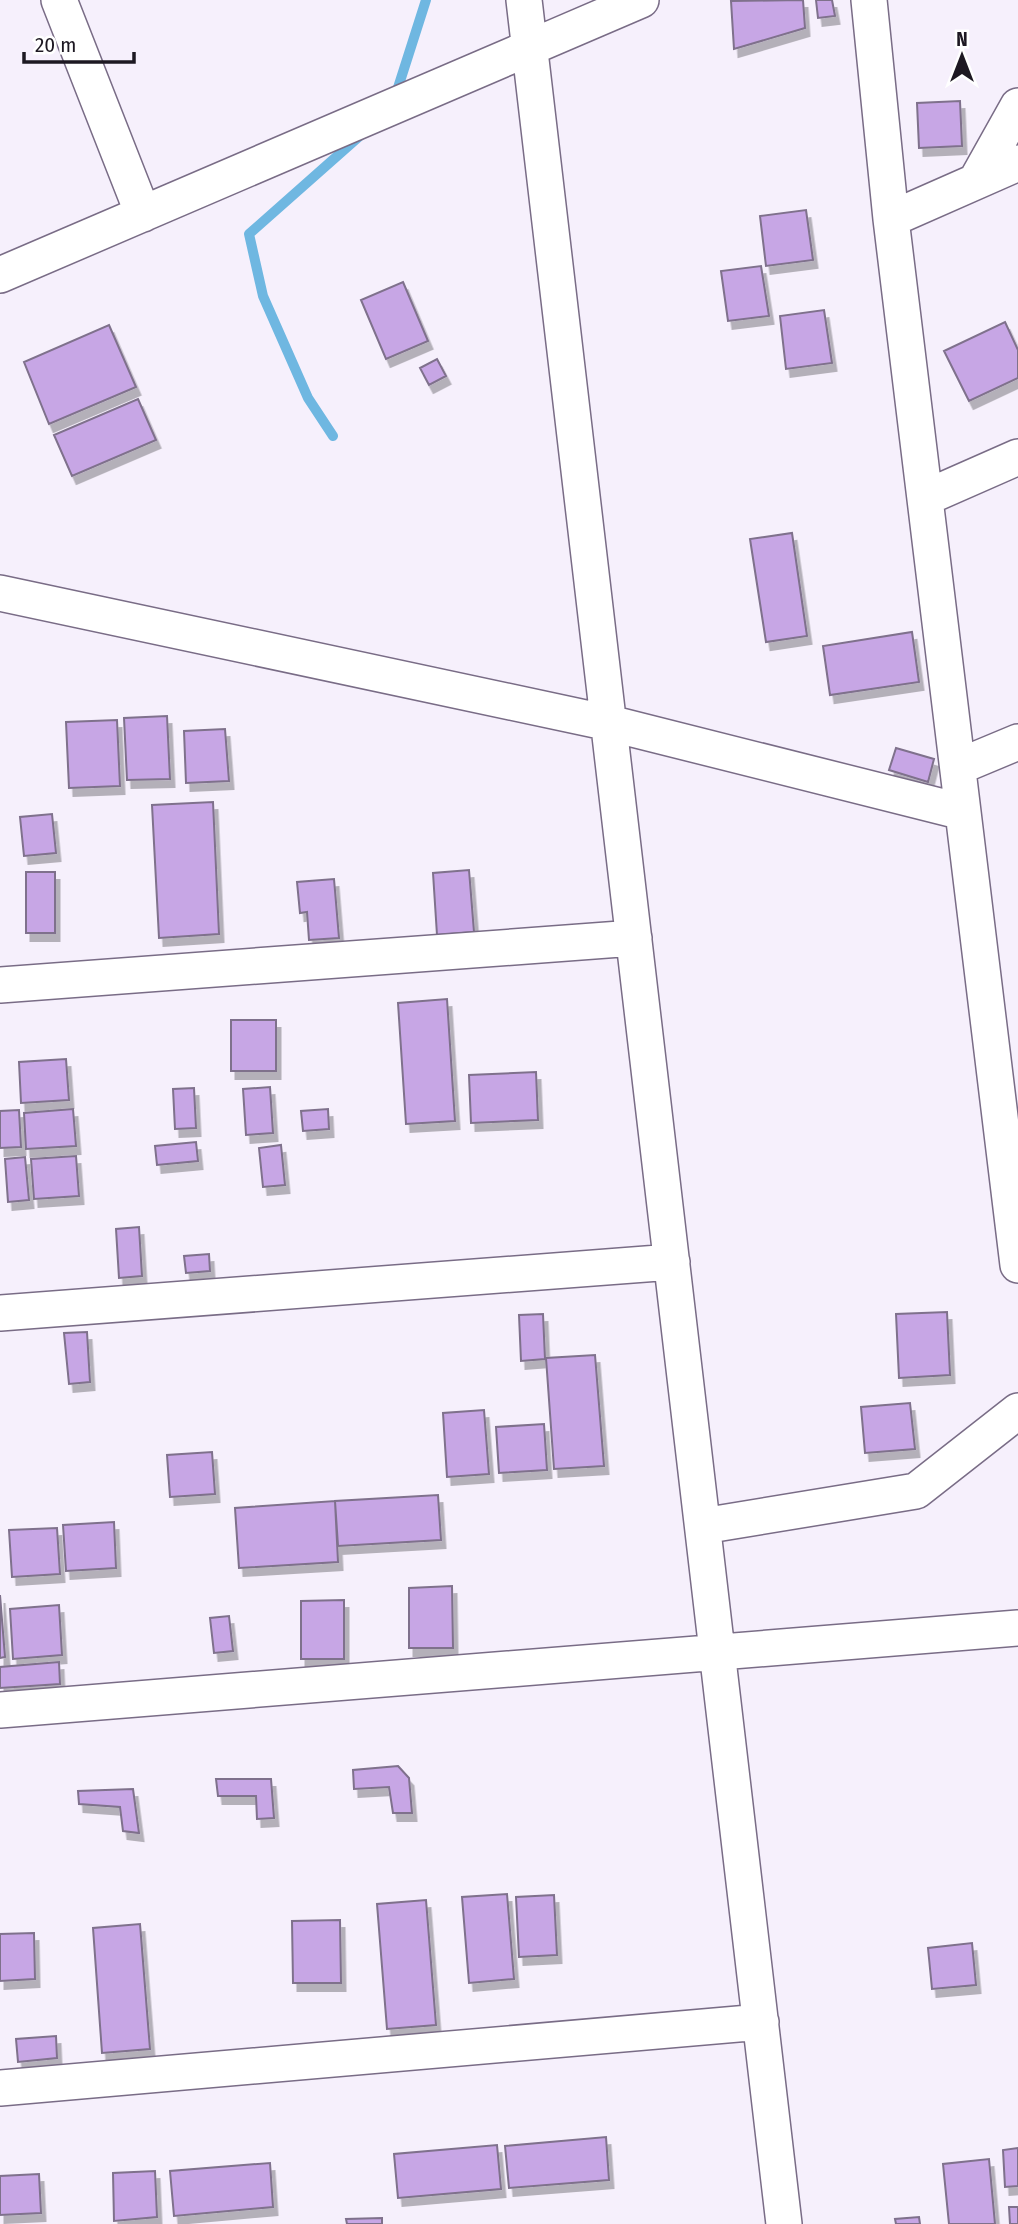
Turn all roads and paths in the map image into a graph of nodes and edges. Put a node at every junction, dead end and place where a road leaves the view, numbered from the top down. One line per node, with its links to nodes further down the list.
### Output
1 (60, 0): 9 (street)
2 (524, 0): 5 (street)
3 (641, 0): 5 (street)
4 (869, 0): 10 (street)
5 (529, 49): 9 (street); 15 (street)
6 (1018, 106): 8 (street)
7 (1018, 163): 8 (street)
8 (976, 181): 10 (street)
9 (144, 214): 11 (street)
10 (891, 219): 13 (street)
11 (0, 275)
12 (1018, 457): 13 (street)
13 (925, 498): 17 (street)
14 (0, 593): 15 (street)
15 (610, 723): 18 (street); 19 (street)
16 (1018, 742): 17 (street)
17 (958, 766): 18 (street)
18 (963, 812): 21 (street)
19 (634, 938): 20 (street); 22 (street)
20 (0, 985)
21 (1010, 1060): 23 (street)
22 (672, 1262): 24 (street); 26 (street)
23 (1018, 1265)
24 (0, 1313)
25 (1018, 1411): 26 (street)
26 (703, 1526): 28 (street)
27 (1018, 1628): 28 (street)
28 (718, 1653): 29 (street); 30 (street)
29 (0, 1710)
30 (761, 2022): 31 (street); 32 (street)
31 (0, 2088)
32 (784, 2224)

